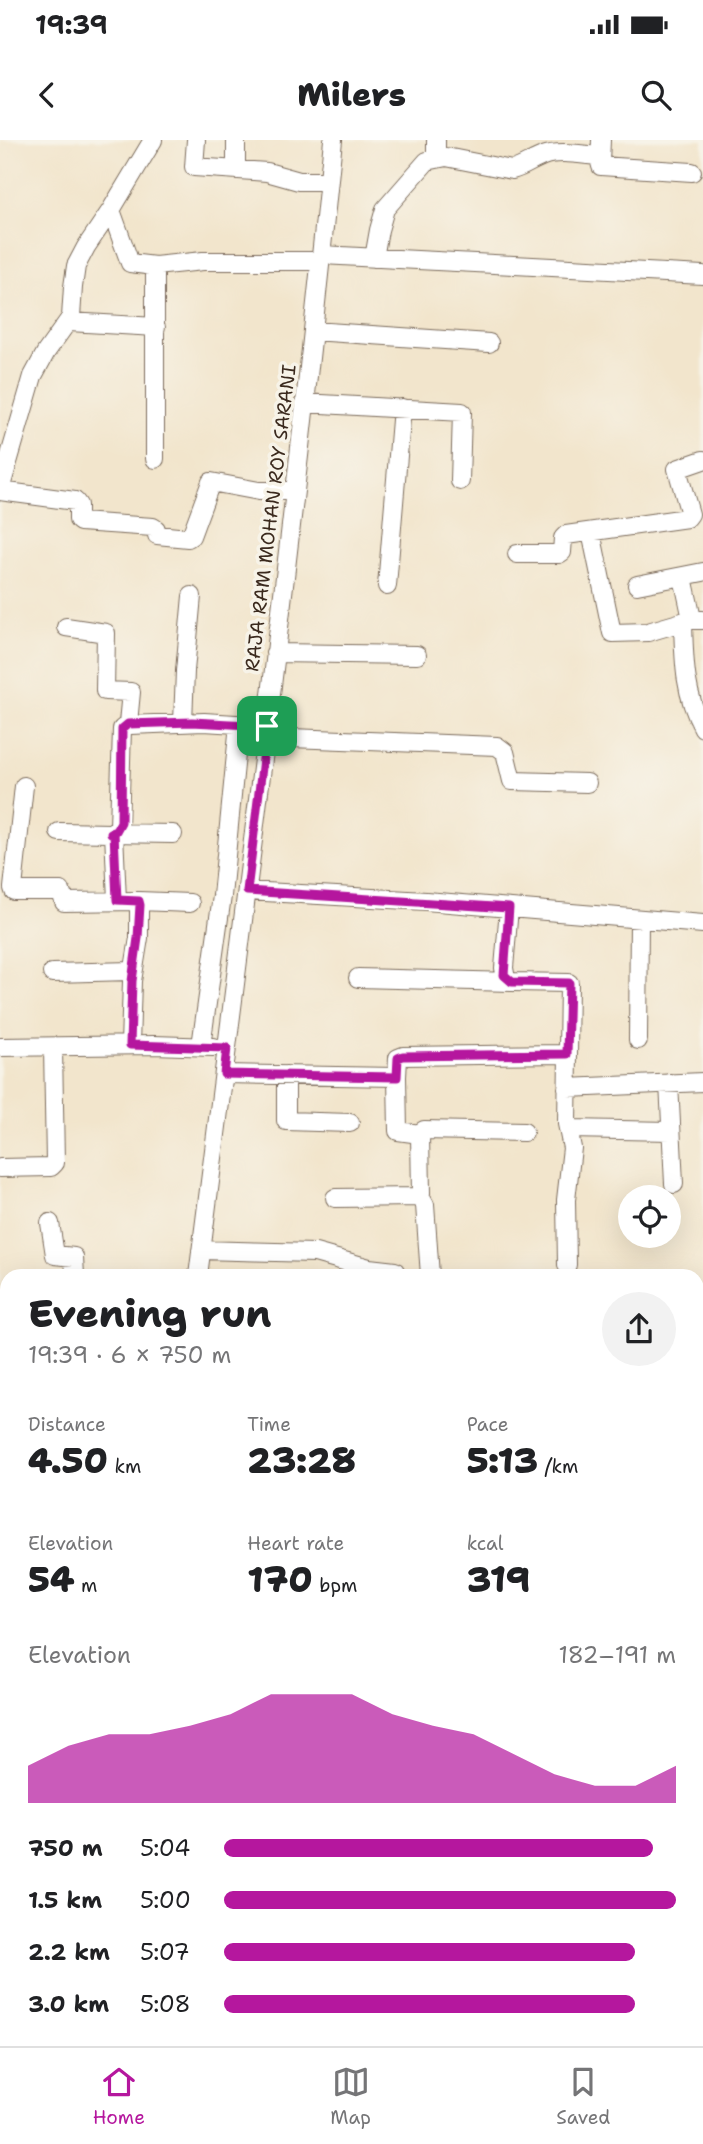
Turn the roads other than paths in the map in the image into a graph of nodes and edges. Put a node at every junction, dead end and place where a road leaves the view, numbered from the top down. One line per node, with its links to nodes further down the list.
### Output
1 (153, 140): 10 (street)
2 (196, 140): 7 (street)
3 (236, 140): 7 (street)
4 (333, 140): 9 (street, RAJA RAM MOHAN ROY SARANI)
5 (600, 148): 6 (street); 8 (street)
6 (436, 149): 12 (street)
7 (236, 170): 9 (street)
8 (692, 172)
9 (329, 181): 11 (street, RAJA RAM MOHAN ROY SARANI)
10 (111, 210): 13 (street); 15 (street)
11 (321, 258): 12 (street); 13 (street); 17 (street, RAJA RAM MOHAN ROY SARANI)
12 (374, 258): 14 (street)
13 (155, 265): 16 (street)
14 (703, 275)
15 (69, 322): 16 (street); 24 (street)
16 (156, 327): 21 (street)
17 (313, 331): 18 (street); 19 (street, RAJA RAM MOHAN ROY SARANI)
18 (489, 343)
19 (304, 403): 20 (street); 25 (street, RAJA RAM MOHAN ROY SARANI)
20 (401, 408): 23 (street); 31 (street)
21 (155, 459)
22 (703, 460): 26 (street)
23 (460, 481)
24 (0, 491): 25 (street)
25 (294, 491): 35 (street, RAJA RAM MOHAN ROY SARANI)
26 (591, 532): 27 (street); 33 (street)
27 (517, 554)
28 (703, 572): 29 (street)
29 (683, 577): 30 (street); 33 (street)
30 (637, 585)
31 (387, 586)
32 (192, 596): 37 (street)
33 (693, 620): 40 (street)
34 (66, 627): 38 (street)
35 (275, 653): 36 (street); 41 (street, RAJA RAM MOHAN ROY SARANI)
36 (417, 655)
37 (183, 722): 38 (street); 39 (street)
38 (128, 724): 45 (street)
39 (239, 724): 41 (street); 60 (street)
40 (703, 727)
41 (266, 732): 42 (street); 47 (street, RAJA RAM MOHAN ROY SARANI)
42 (587, 783)
43 (24, 786): 48 (street)
44 (59, 832): 45 (street)
45 (113, 833): 46 (street); 48 (street)
46 (173, 834)
47 (247, 891): 51 (street); 63 (street, RAJA RAM MOHAN ROY SARANI)
48 (117, 900): 49 (street)
49 (139, 901): 50 (street); 54 (street)
50 (190, 903)
51 (509, 908): 52 (street); 57 (street)
52 (639, 919): 53 (street); 58 (street)
53 (703, 924)
54 (132, 971): 55 (street); 59 (street)
55 (52, 973)
56 (358, 978): 57 (street)
57 (512, 982): 64 (street)
58 (638, 1040)
59 (130, 1045): 60 (street); 62 (street)
60 (201, 1046): 63 (street)
61 (0, 1047): 62 (street)
62 (53, 1047): 76 (street)
63 (227, 1048): 65 (street, RAJA RAM MOHAN ROY SARANI)
64 (567, 1054): 67 (street); 70 (street)
65 (224, 1074): 66 (street); 81 (street, RAJA RAM MOHAN ROY SARANI)
66 (286, 1075): 67 (street); 71 (street)
67 (397, 1077): 75 (street)
68 (703, 1082): 69 (street)
69 (669, 1083): 70 (street); 74 (street)
70 (567, 1088): 72 (street)
71 (350, 1123)
72 (569, 1129): 74 (street); 82 (street)
73 (524, 1132): 75 (street)
74 (671, 1132): 77 (street)
75 (420, 1133): 78 (street)
76 (0, 1168)
77 (674, 1184)
78 (420, 1196): 79 (street); 86 (street)
79 (335, 1198)
80 (50, 1223): 83 (street)
81 (201, 1250): 84 (street, RAJA RAM MOHAN ROY SARANI); 85 (street)
82 (567, 1265)
83 (75, 1269)
84 (199, 1269)
85 (378, 1269)
86 (430, 1269)

